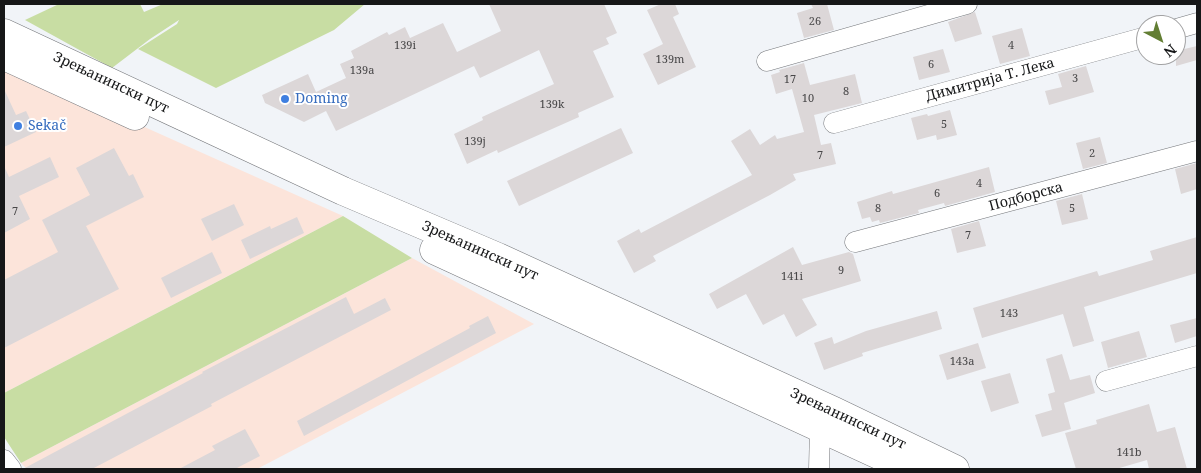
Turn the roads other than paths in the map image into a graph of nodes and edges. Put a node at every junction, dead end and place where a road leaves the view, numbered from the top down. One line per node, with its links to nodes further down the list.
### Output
1 (967, 4): 5 (street)
2 (4, 33): 16 (main road, Зрењанински пут)
3 (1136, 40): 6 (street, Димитрија Т. Лека)
4 (4, 56): 11 (main road, Зрењанински пут)
5 (767, 61)
6 (834, 123)
7 (1197, 151): 8 (street, Подборска)
8 (855, 242)
9 (1197, 356): 10 (street)
10 (1106, 381)
11 (820, 428): 14 (street); 15 (main road, Зрењанински пут)
12 (4, 460): 13 (street)
13 (11, 469)
14 (819, 469)
15 (909, 469)
16 (955, 469)

